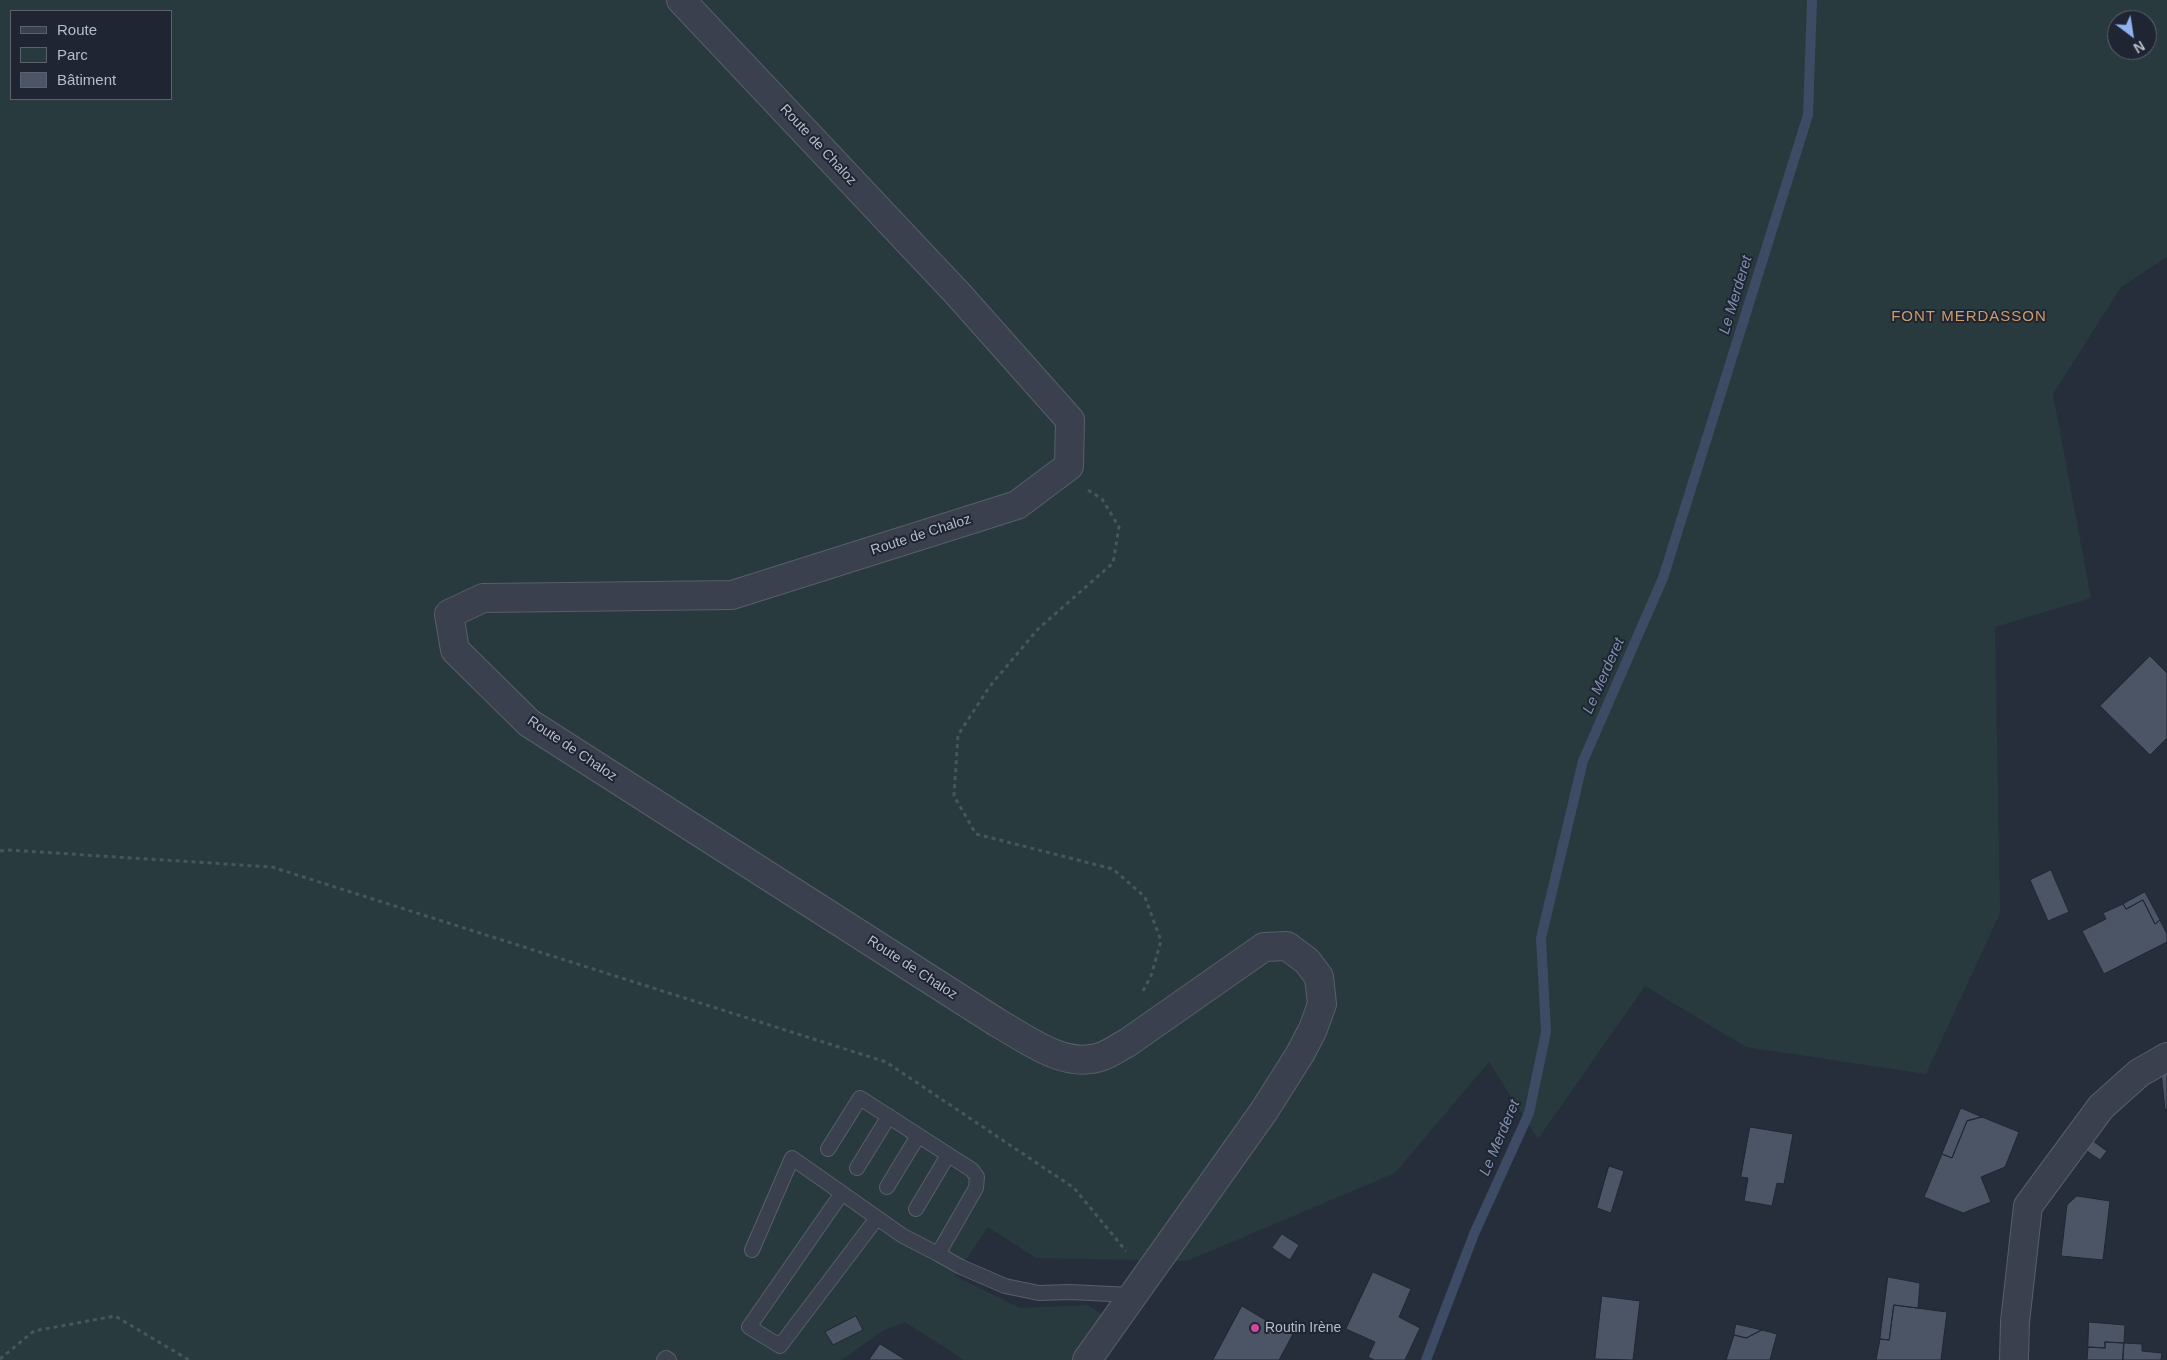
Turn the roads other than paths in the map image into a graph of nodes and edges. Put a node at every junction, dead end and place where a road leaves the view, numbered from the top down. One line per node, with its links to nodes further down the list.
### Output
1 (681, 0): 14 (street, Route de Chaloz)
2 (2167, 1057): 18 (street)
3 (889, 1116): 4 (lane); 5 (lane); 7 (lane)
4 (918, 1136): 6 (lane); 8 (lane)
5 (828, 1149)
6 (948, 1155): 10 (lane); 13 (lane)
7 (857, 1168)
8 (887, 1187)
9 (842, 1193): 11 (lane); 11 (lane); 12 (lane)
10 (916, 1209)
11 (877, 1218): 13 (lane)
12 (752, 1250)
13 (938, 1254): 14 (lane)
14 (1139, 1285): 17 (street, Route de Chaloz)
15 (664, 1360): 16 (lane)
16 (669, 1360)
17 (1087, 1360)
18 (2014, 1360)

